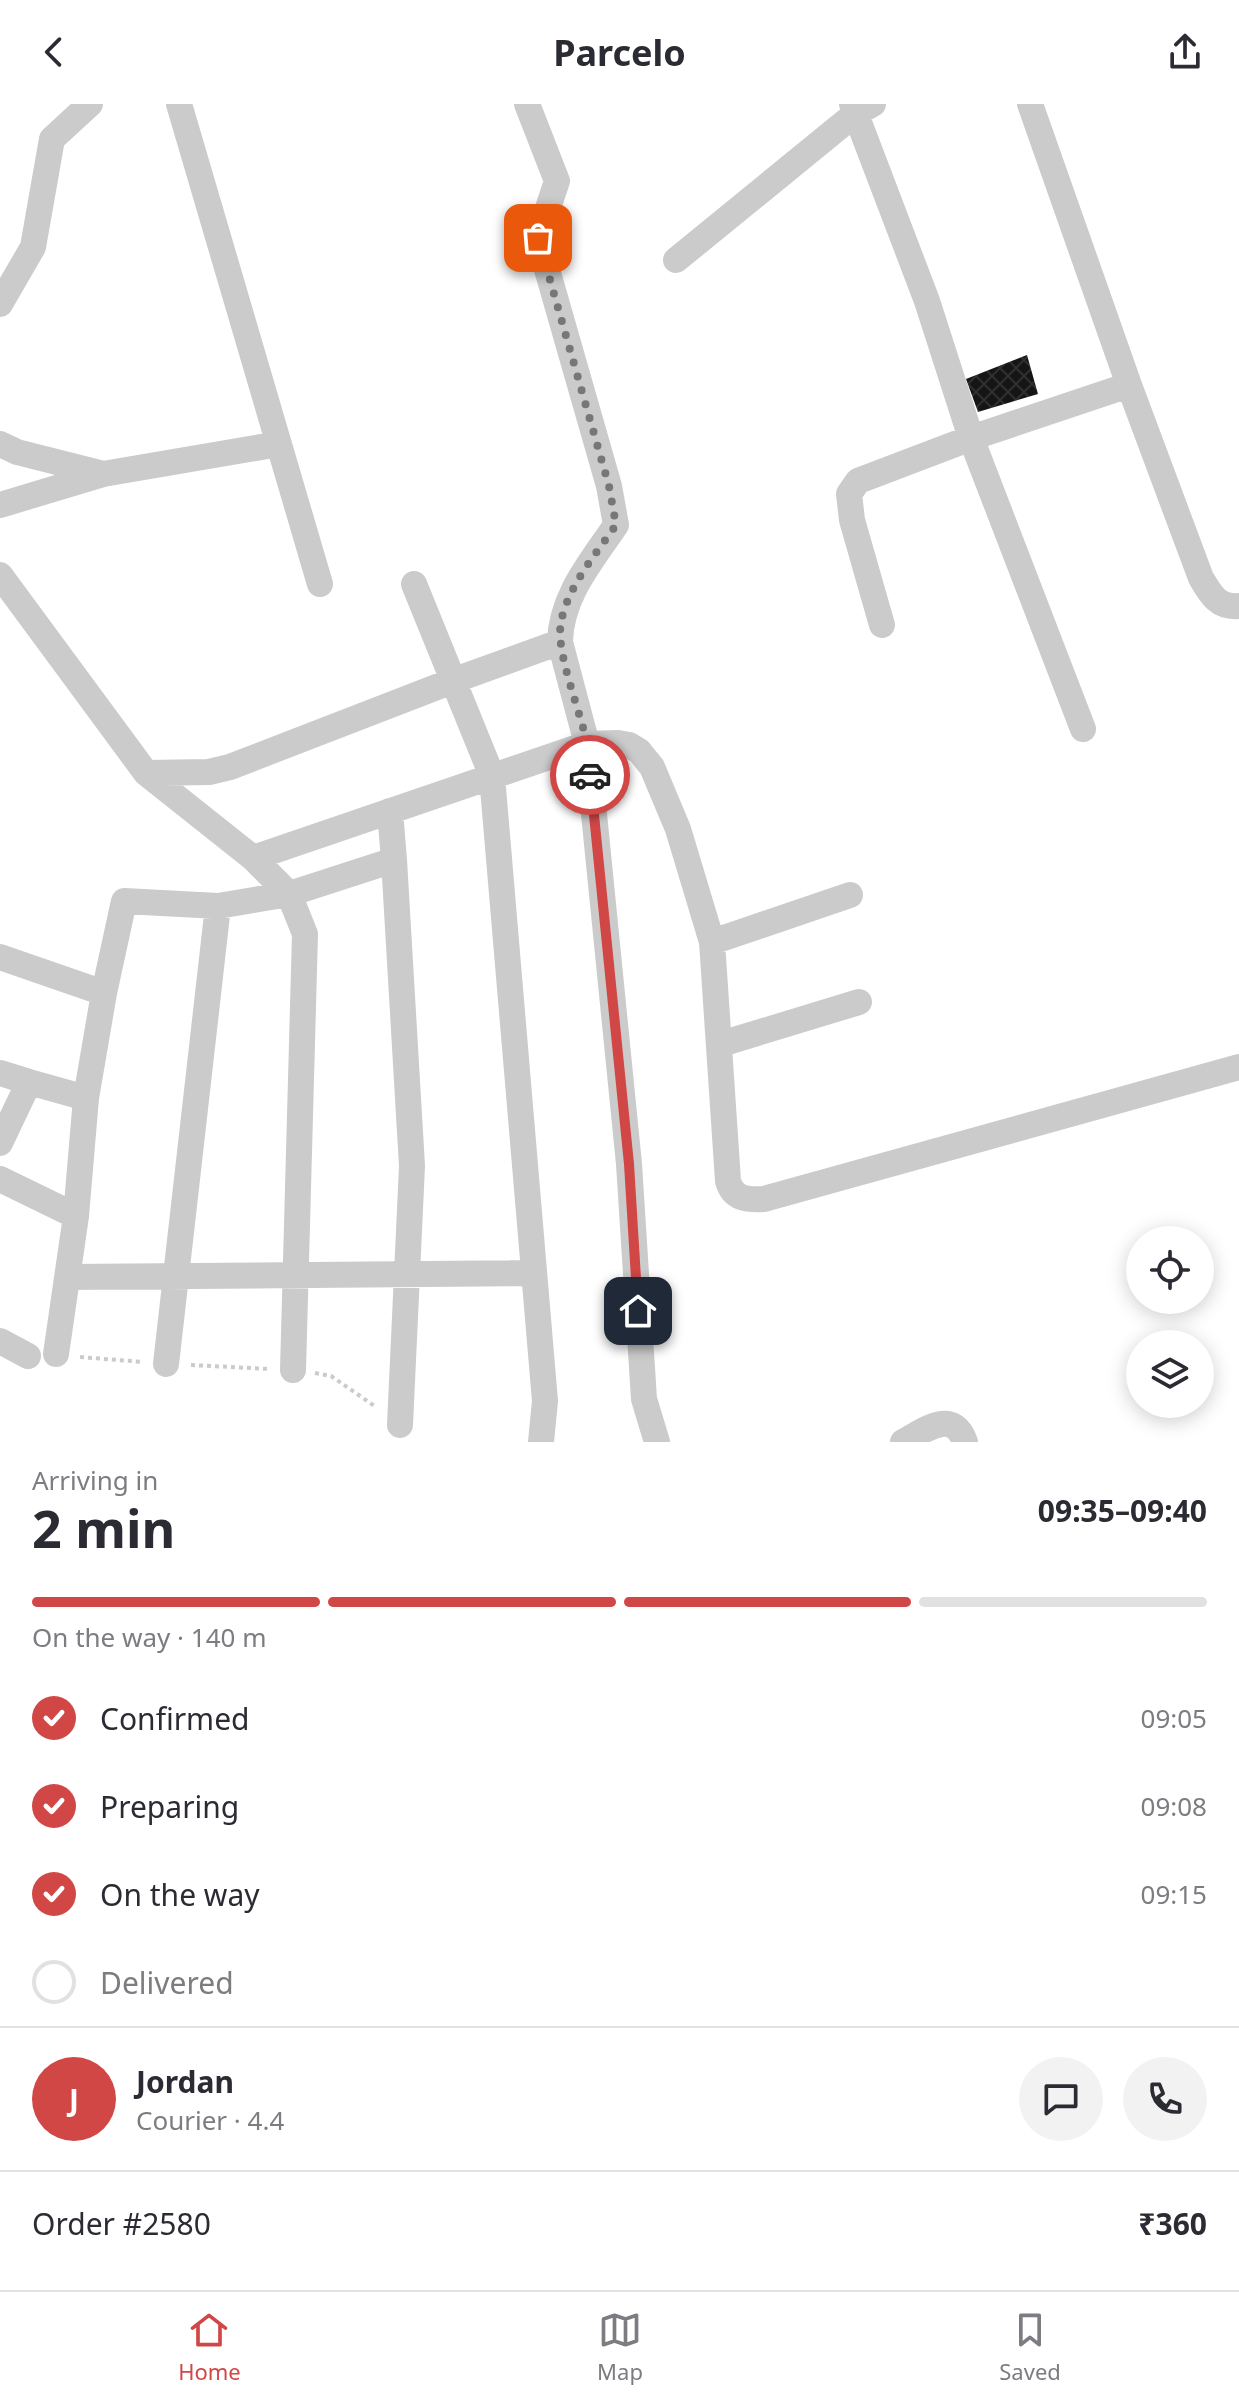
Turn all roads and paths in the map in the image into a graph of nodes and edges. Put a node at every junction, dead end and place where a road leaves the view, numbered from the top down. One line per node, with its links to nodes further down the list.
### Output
1 (90, 104): 7 (street)
2 (179, 104): 11 (street)
3 (527, 104): 19 (street)
4 (1030, 104): 8 (street)
5 (860, 107): 6 (street); 9 (street)
6 (676, 260)
7 (0, 304)
8 (1129, 385): 9 (street); 17 (street)
9 (971, 438): 18 (street); 21 (street)
10 (0, 444): 12 (street)
11 (279, 444): 12 (street); 15 (street)
12 (103, 474): 13 (street)
13 (0, 505)
14 (0, 576): 23 (street)
15 (320, 584)
16 (414, 584): 20 (street)
17 (1239, 606)
18 (882, 625)
19 (560, 642): 20 (street); 22 (street)
20 (455, 680): 23 (street); 24 (street)
21 (1083, 729)
22 (587, 744): 24 (street); 31 (street); 57 (street)
23 (146, 773): 26 (street)
24 (492, 776): 25 (street); 43 (street)
25 (390, 811): 26 (street); 27 (street)
26 (253, 858): 28 (street)
27 (394, 860): 28 (street); 45 (street)
28 (289, 894): 30 (street); 44 (street)
29 (850, 895): 31 (street)
30 (218, 906): 33 (street); 46 (street)
31 (712, 942): 35 (street)
32 (0, 957): 33 (street)
33 (104, 993): 39 (street)
34 (859, 1002): 35 (street)
35 (721, 1044): 36 (street)
36 (1239, 1067)
37 (0, 1073): 38 (street)
38 (29, 1082): 39 (street); 40 (street)
39 (86, 1098): 42 (street)
40 (0, 1143)
41 (0, 1179): 42 (street)
42 (76, 1216): 47 (street)
43 (534, 1273): 45 (street); 53 (street)
44 (295, 1274): 45 (street); 46 (street); 52 (street)
45 (408, 1274): 54 (street)
46 (177, 1276): 47 (street); 51 (street)
47 (67, 1277): 49 (street)
48 (0, 1341): 50 (street)
49 (56, 1354): 51 (path)
50 (28, 1356)
51 (166, 1364): 52 (path)
52 (293, 1370): 54 (path)
53 (545, 1401): 55 (street); 56 (street)
54 (400, 1425)
55 (541, 1442)
56 (560, 1442)
57 (657, 1442)
58 (903, 1442): 59 (street)
59 (965, 1442)

